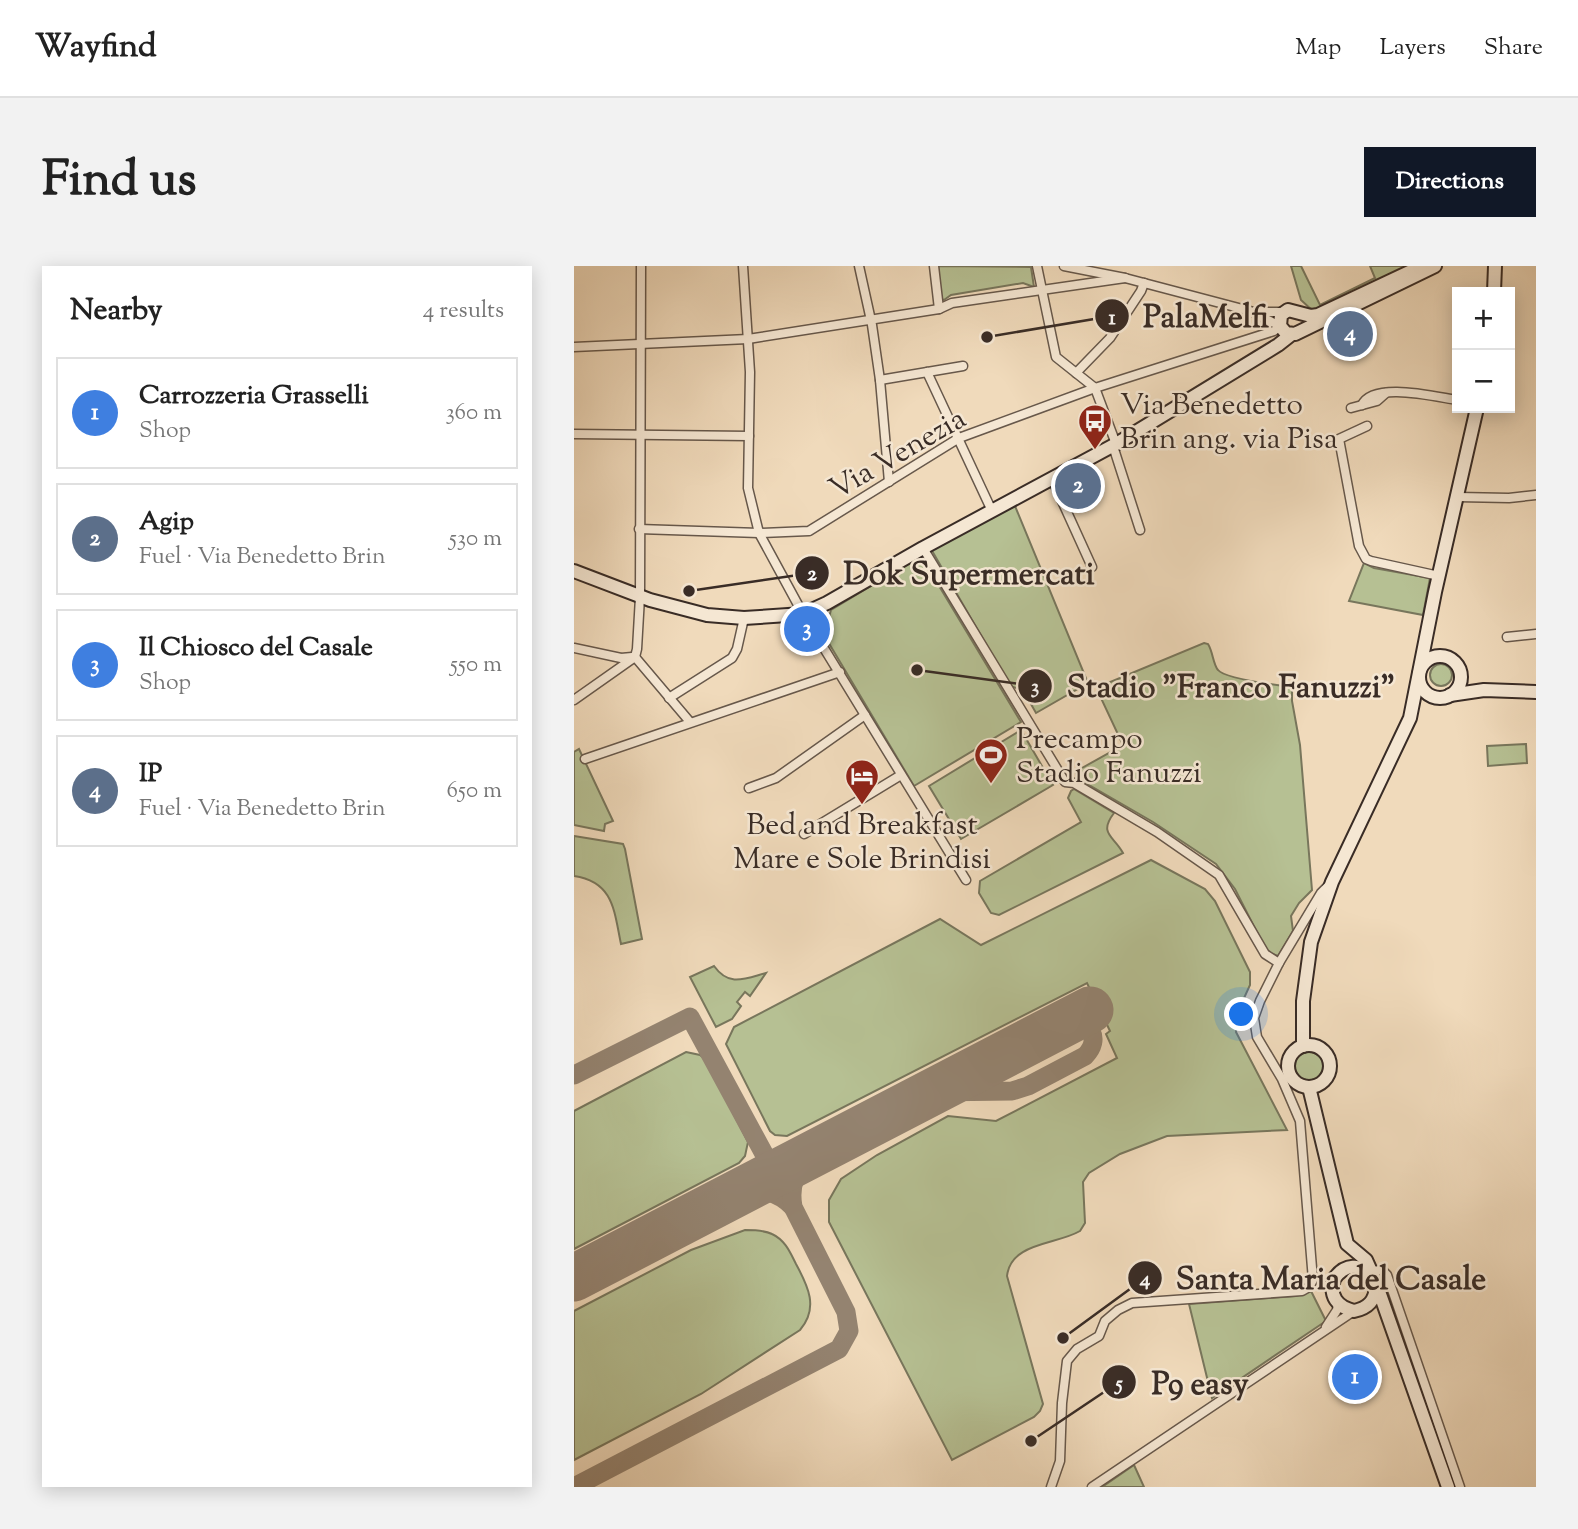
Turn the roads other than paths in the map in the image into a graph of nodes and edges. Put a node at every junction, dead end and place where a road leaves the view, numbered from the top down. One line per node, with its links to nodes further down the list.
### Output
1 (641, 266): 19 (street)
2 (743, 266): 18 (street)
3 (859, 266): 16 (street)
4 (934, 266): 12 (street)
5 (1037, 266): 11 (street)
6 (1064, 266): 9 (street)
7 (1422, 266): 15 (street)
8 (1435, 266): 17 (street)
9 (1125, 278): 10 (street); 11 (street)
10 (1144, 283): 14 (street); 23 (street)
11 (1043, 290): 12 (street); 23 (street)
12 (939, 309): 16 (street)
13 (1284, 312): 14 (street); 15 (street); 17 (street)
14 (1254, 313): 17 (street)
15 (1300, 314): 17 (street)
16 (870, 320): 18 (street); 24 (street)
17 (1284, 330): 25 (street, Via Venezia); 34 (street)
18 (748, 339): 19 (street); 32 (street)
19 (642, 344): 20 (street); 31 (street)
20 (574, 347)
21 (963, 366): 22 (street)
22 (927, 372): 24 (street); 33 (street)
23 (1076, 373): 25 (street)
24 (880, 380): 36 (street)
25 (1096, 388): 33 (street, Via Venezia); 34 (street)
26 (1452, 399): 27 (street)
27 (1351, 408)
28 (1476, 413): 38 (street)
29 (1367, 426): 46 (street)
30 (574, 433): 31 (street)
31 (640, 435): 32 (street); 40 (street)
32 (749, 436): 42 (street)
33 (959, 438): 36 (street, Via Venezia); 39 (street)
34 (1115, 445): 35 (street); 41 (street)
35 (1052, 478): 39 (street); 44 (street)
36 (889, 482): 42 (street, Via Venezia)
37 (1536, 495): 38 (street)
38 (1458, 497): 46 (street)
39 (992, 511): 43 (street)
40 (639, 529): 42 (street, Via Venezia); 47 (street)
41 (1140, 530)
42 (759, 533): 48 (street)
43 (923, 548): 48 (street); 74 (street)
44 (1092, 567)
45 (574, 571): 47 (street)
46 (1439, 576): 50 (street)
47 (640, 597): 49 (street); 54 (street)
48 (803, 614): 49 (street); 56 (street)
49 (744, 618): 63 (street)
50 (1427, 634): 55 (street); 57 (street)
51 (1536, 634): 52 (street)
52 (1507, 637)
53 (574, 648): 54 (street)
54 (635, 657): 63 (street); 64 (street)
55 (1440, 657): 57 (street); 58 (street)
56 (840, 672): 66 (street); 67 (street)
57 (1419, 675): 62 (street); 65 (street)
58 (1461, 677): 59 (street); 61 (street)
59 (1484, 690): 60 (street); 61 (street)
60 (1536, 692)
61 (1450, 695): 62 (street)
62 (1431, 696): 65 (street)
63 (669, 698): 67 (street)
64 (574, 700)
65 (1413, 708): 73 (street)
66 (865, 715): 69 (street); 70 (street)
67 (690, 722): 68 (street)
68 (585, 759)
69 (901, 775): 71 (street); 72 (street)
70 (749, 788)
71 (804, 834)
72 (966, 880)
73 (1332, 881): 74 (street); 75 (street)
74 (1279, 963): 85 (street)
75 (1303, 1046): 76 (street); 76 (street)
76 (1309, 1087): 77 (street)
77 (1347, 1244): 78 (street); 79 (street)
78 (1345, 1268): 79 (street); 80 (street)
79 (1373, 1278): 81 (street); 83 (street); 88 (street)
80 (1338, 1304): 82 (street); 84 (street)
81 (1368, 1306): 82 (street); 83 (street)
82 (1354, 1311): 84 (street)
83 (1384, 1311): 87 (street)
84 (1322, 1332): 86 (street)
85 (1051, 1487)
86 (1092, 1487)
87 (1448, 1487)
88 (1460, 1487)

